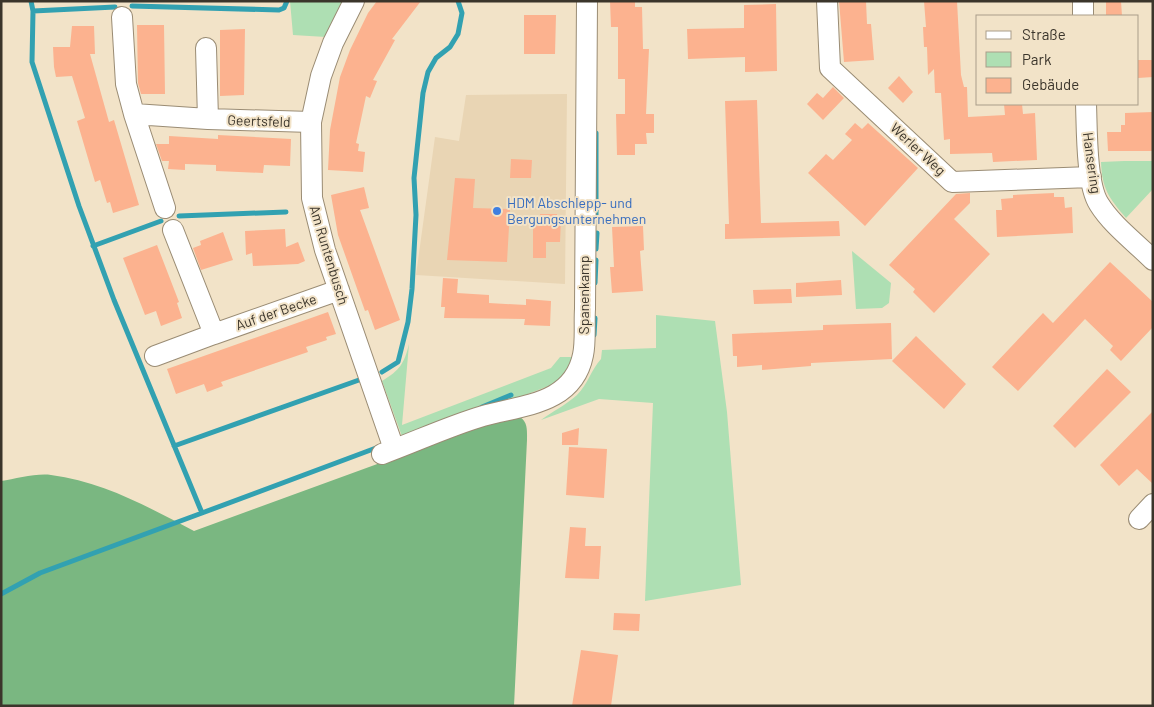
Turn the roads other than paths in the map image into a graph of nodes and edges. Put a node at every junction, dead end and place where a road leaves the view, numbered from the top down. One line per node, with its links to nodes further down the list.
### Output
1 (354, 1): 11 (street, Am Runtenbusch)
2 (587, 1): 19 (street, Spanenkamp)
3 (827, 1): 12 (street, Werler Weg)
4 (1083, 1): 5 (street)
5 (1084, 15)
6 (122, 17): 9 (street)
7 (206, 48): 10 (street, Geertsfeld)
8 (1086, 105): 12 (street, Hansering)
9 (134, 114): 10 (street, Geertsfeld); 13 (street)
10 (208, 120): 11 (street, Geertsfeld)
11 (311, 122): 16 (street, Am Runtenbusch)
12 (1091, 177): 15 (street, Hansering)
13 (165, 208)
14 (173, 230): 17 (street)
15 (1153, 260)
16 (339, 290): 17 (street, Auf der Becke); 19 (street, Am Runtenbusch)
17 (214, 334): 18 (street, Auf der Becke)
18 (155, 356)
19 (388, 452)
20 (1153, 504): 21 (street)
21 (1139, 519)

